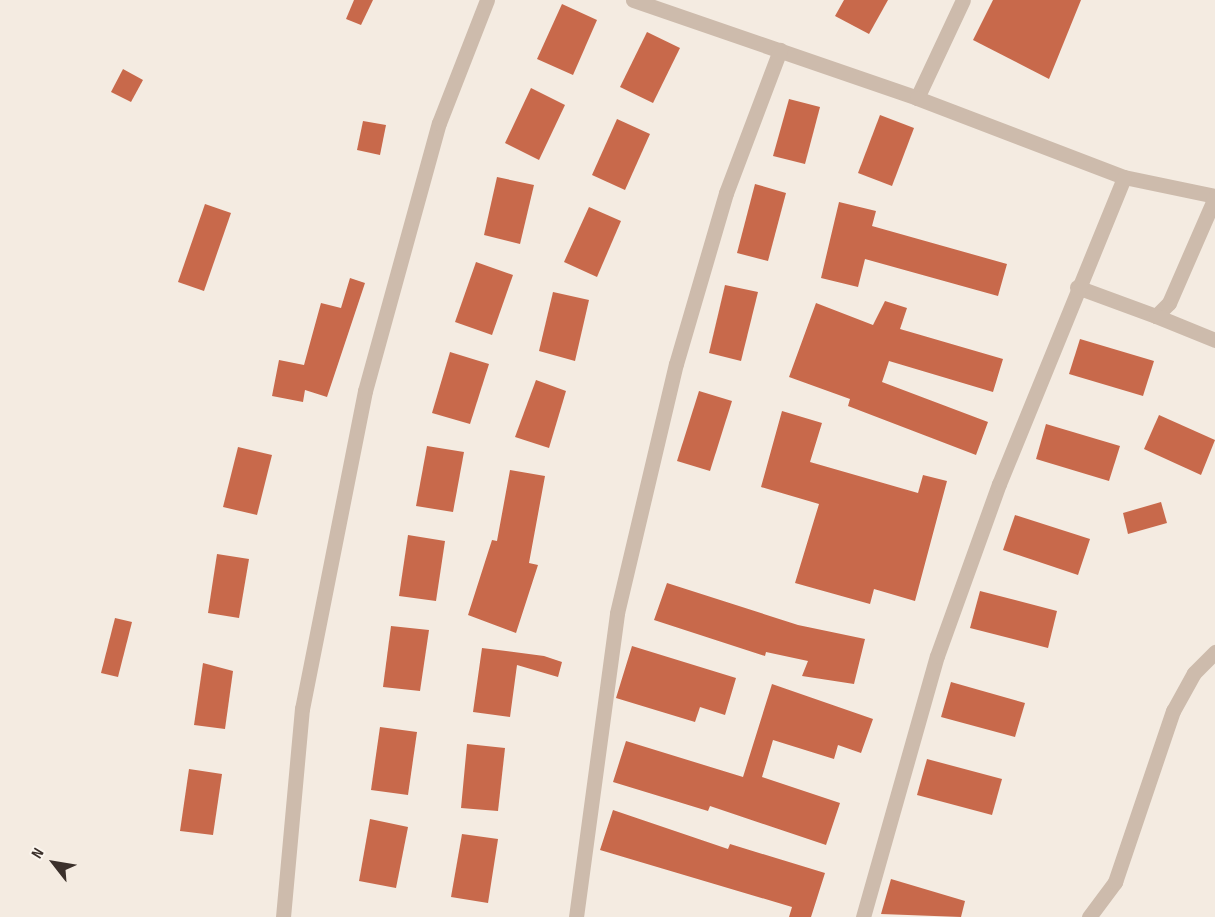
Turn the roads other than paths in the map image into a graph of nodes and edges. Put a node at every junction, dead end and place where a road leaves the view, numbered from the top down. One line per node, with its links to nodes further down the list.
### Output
1 (487, 0): 13 (street)
2 (633, 0): 4 (street)
3 (963, 0): 5 (street)
4 (780, 50): 5 (street); 14 (street)
5 (917, 98): 6 (street)
6 (1125, 177): 7 (street); 9 (street)
7 (1215, 196): 8 (street)
8 (1211, 215): 10 (street)
9 (1077, 287): 10 (street); 15 (street)
10 (1156, 316): 11 (street)
11 (1215, 340)
12 (1215, 652): 16 (street)
13 (283, 917)
14 (576, 917)
15 (863, 917)
16 (1089, 917)

